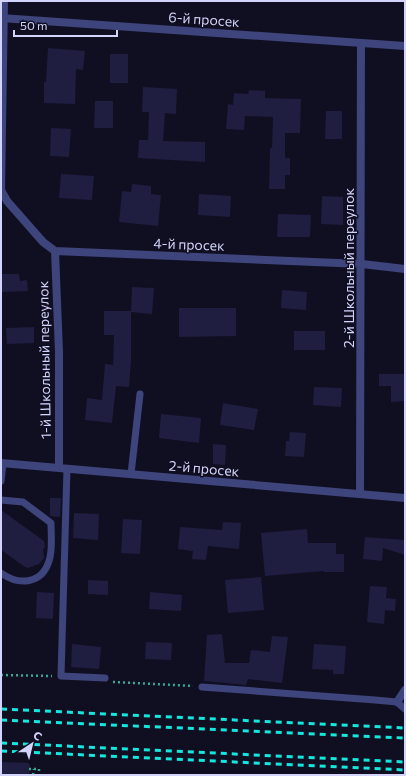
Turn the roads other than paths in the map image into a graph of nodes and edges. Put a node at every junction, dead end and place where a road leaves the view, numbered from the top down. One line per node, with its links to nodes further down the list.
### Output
1 (4, 1): 2 (street)
2 (3, 18): 3 (street, 6-й просек); 5 (street)
3 (361, 43): 4 (street, 6-й просек); 7 (street, 2-й Школьный переулок)
4 (405, 46)
5 (1, 190): 6 (street)
6 (55, 251): 7 (street, 4-й просек); 11 (street, 1-й Школьный переулок)
7 (362, 264): 8 (street, 4-й просек); 15 (street, 2-й Школьный переулок)
8 (405, 269)
9 (140, 394): 13 (lane)
10 (2, 463): 11 (street, 2-й просек); 14 (lane)
11 (59, 468): 12 (street, 2-й просек)
12 (67, 469): 13 (street, 2-й просек); 19 (lane)
13 (131, 474): 15 (street, 2-й просек)
14 (1, 481)
15 (360, 494): 16 (street, 2-й просек)
16 (405, 498)
17 (1, 500): 18 (lane)
18 (1, 573)
19 (105, 678)
20 (202, 687): 22 (lane)
21 (405, 690): 22 (street)
22 (397, 702): 23 (lane)
23 (405, 708)

